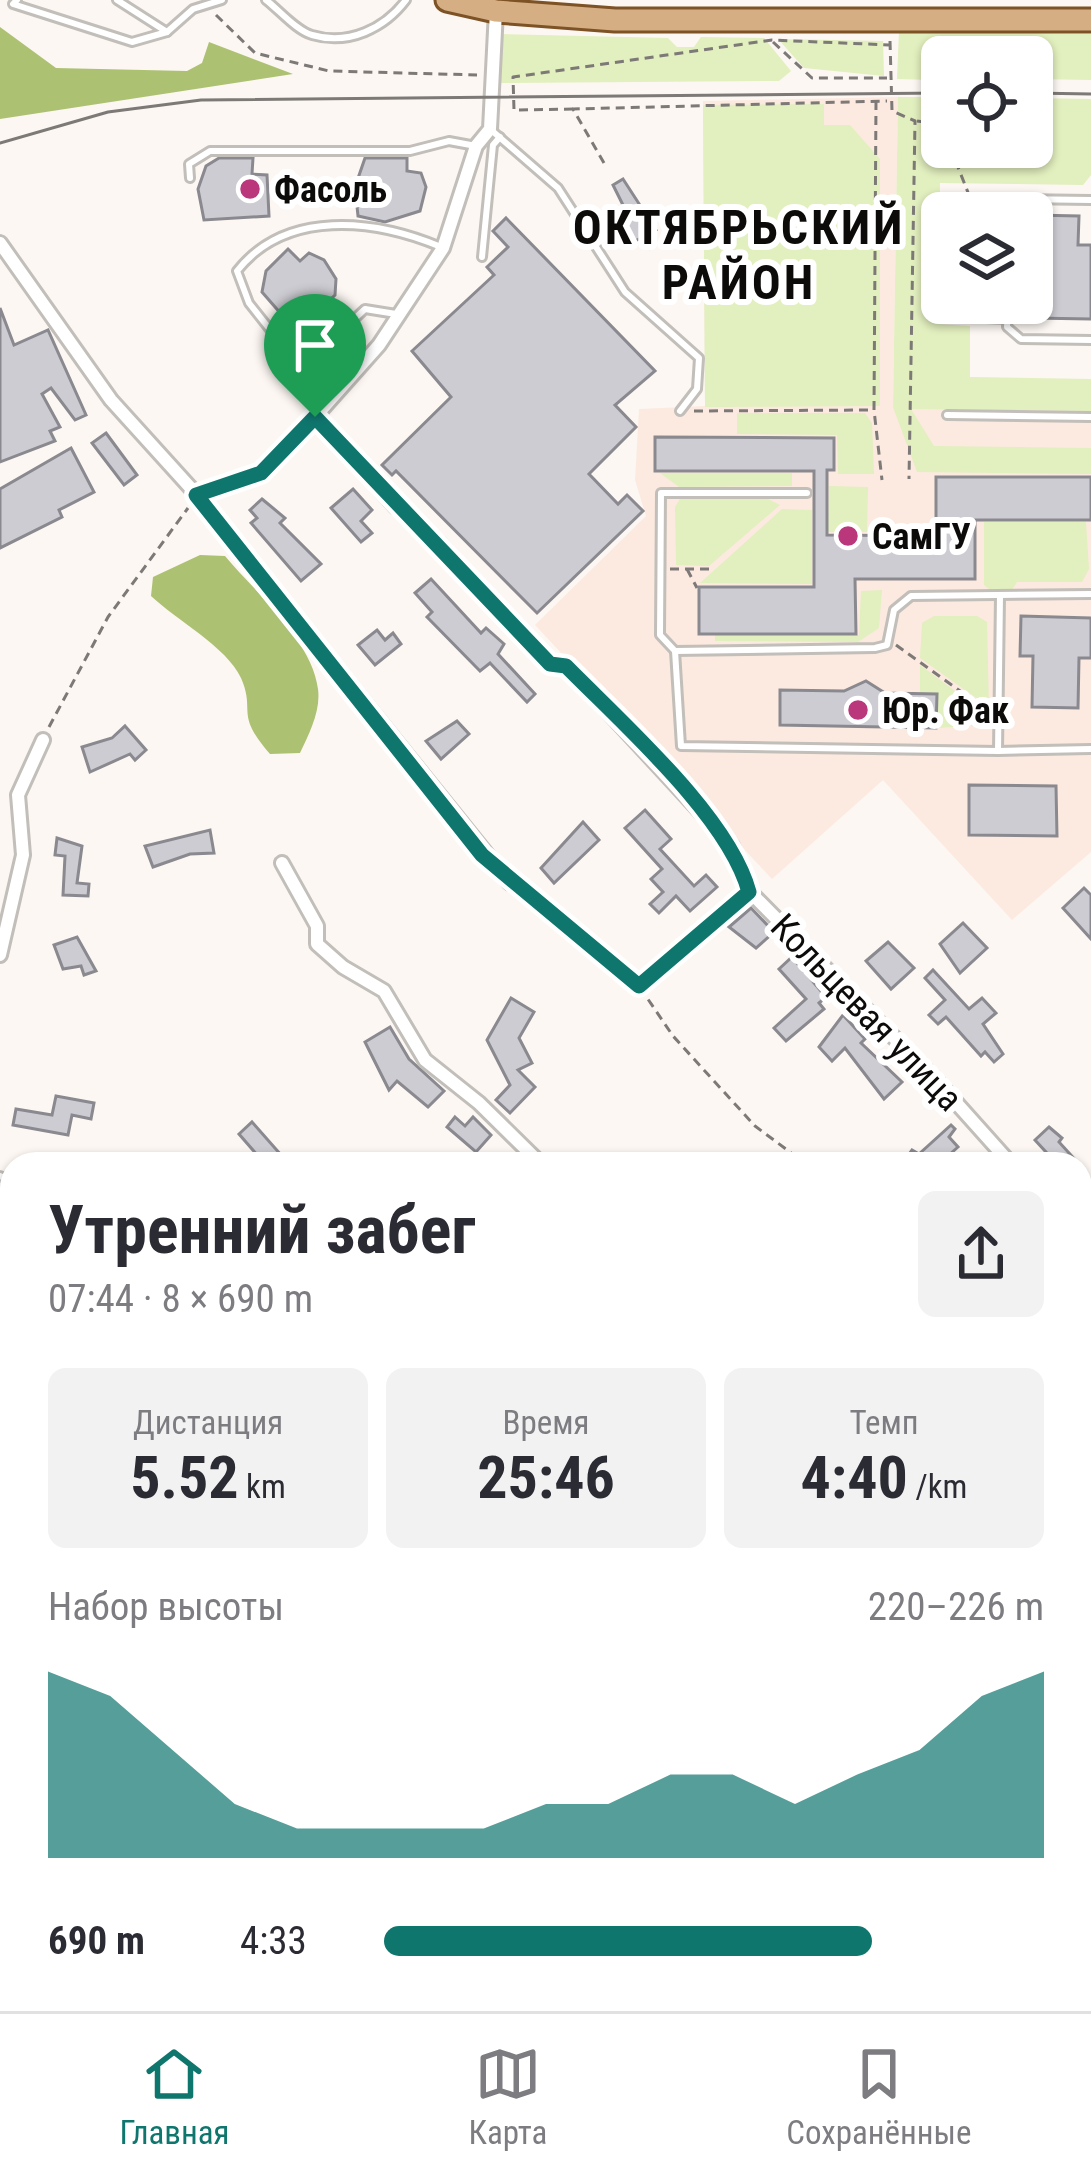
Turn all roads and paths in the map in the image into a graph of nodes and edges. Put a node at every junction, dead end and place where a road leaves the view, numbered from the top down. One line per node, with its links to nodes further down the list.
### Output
1 (16, 0): 11 (lane)
2 (117, 0): 11 (lane)
3 (222, 0): 7 (lane)
4 (266, 0): 5 (lane)
5 (406, 0)
6 (447, 0): 8 (main road)
7 (207, 6): 11 (lane); 14 (path)
8 (496, 11): 10 (main road); 14 (street)
9 (1091, 20): 10 (main road)
10 (890, 21): 13 (path)
11 (167, 32)
12 (772, 40): 13 (path); 15 (path); 18 (path)
13 (890, 45): 15 (path)
14 (493, 76): 21 (street)
15 (891, 78): 17 (path)
16 (876, 101): 17 (path); 18 (path); 33 (path)
17 (889, 101): 19 (path)
18 (573, 109): 23 (path)
19 (915, 121): 20 (path); 39 (path)
20 (921, 122)
21 (495, 133): 22 (street); 29 (lane); 34 (lane)
22 (476, 146): 24 (lane); 28 (street)
23 (604, 163)
24 (190, 178)
25 (1053, 200): 26 (lane)
26 (1091, 200)
27 (0, 243): 42 (street)
28 (443, 248): 30 (street); 30 (lane)
29 (482, 257)
30 (400, 315): 37 (street)
31 (1009, 324): 32 (lane)
32 (1091, 340)
33 (874, 410): 34 (path); 40 (path)
34 (680, 411)
35 (947, 415): 36 (lane)
36 (1091, 416)
37 (315, 417): 38 (path); 43 (street)
38 (261, 473): 42 (street)
39 (909, 479)
40 (882, 480)
41 (807, 493): 45 (lane)
42 (196, 495): 54 (path); 58 (street)
43 (396, 507): 44 (path)
44 (440, 543): 59 (street, Кольцевая улица)
45 (662, 568): 46 (path); 52 (lane)
46 (687, 569): 47 (path); 48 (path)
47 (715, 569)
48 (697, 588)
49 (1091, 594): 50 (lane)
50 (1000, 596): 51 (lane); 53 (lane)
51 (890, 640): 52 (lane); 53 (path)
52 (675, 651): 56 (lane)
53 (1000, 720): 56 (lane)
54 (43, 740): 60 (street)
55 (1091, 749): 56 (lane)
56 (998, 751)
57 (282, 863): 63 (street)
58 (510, 883): 62 (path)
59 (749, 892): 61 (street); 65 (street, Кольцевая улица)
60 (0, 956)
61 (663, 966): 62 (path)
62 (639, 986): 64 (path)
63 (529, 1152)
64 (790, 1152)
65 (1000, 1152)

